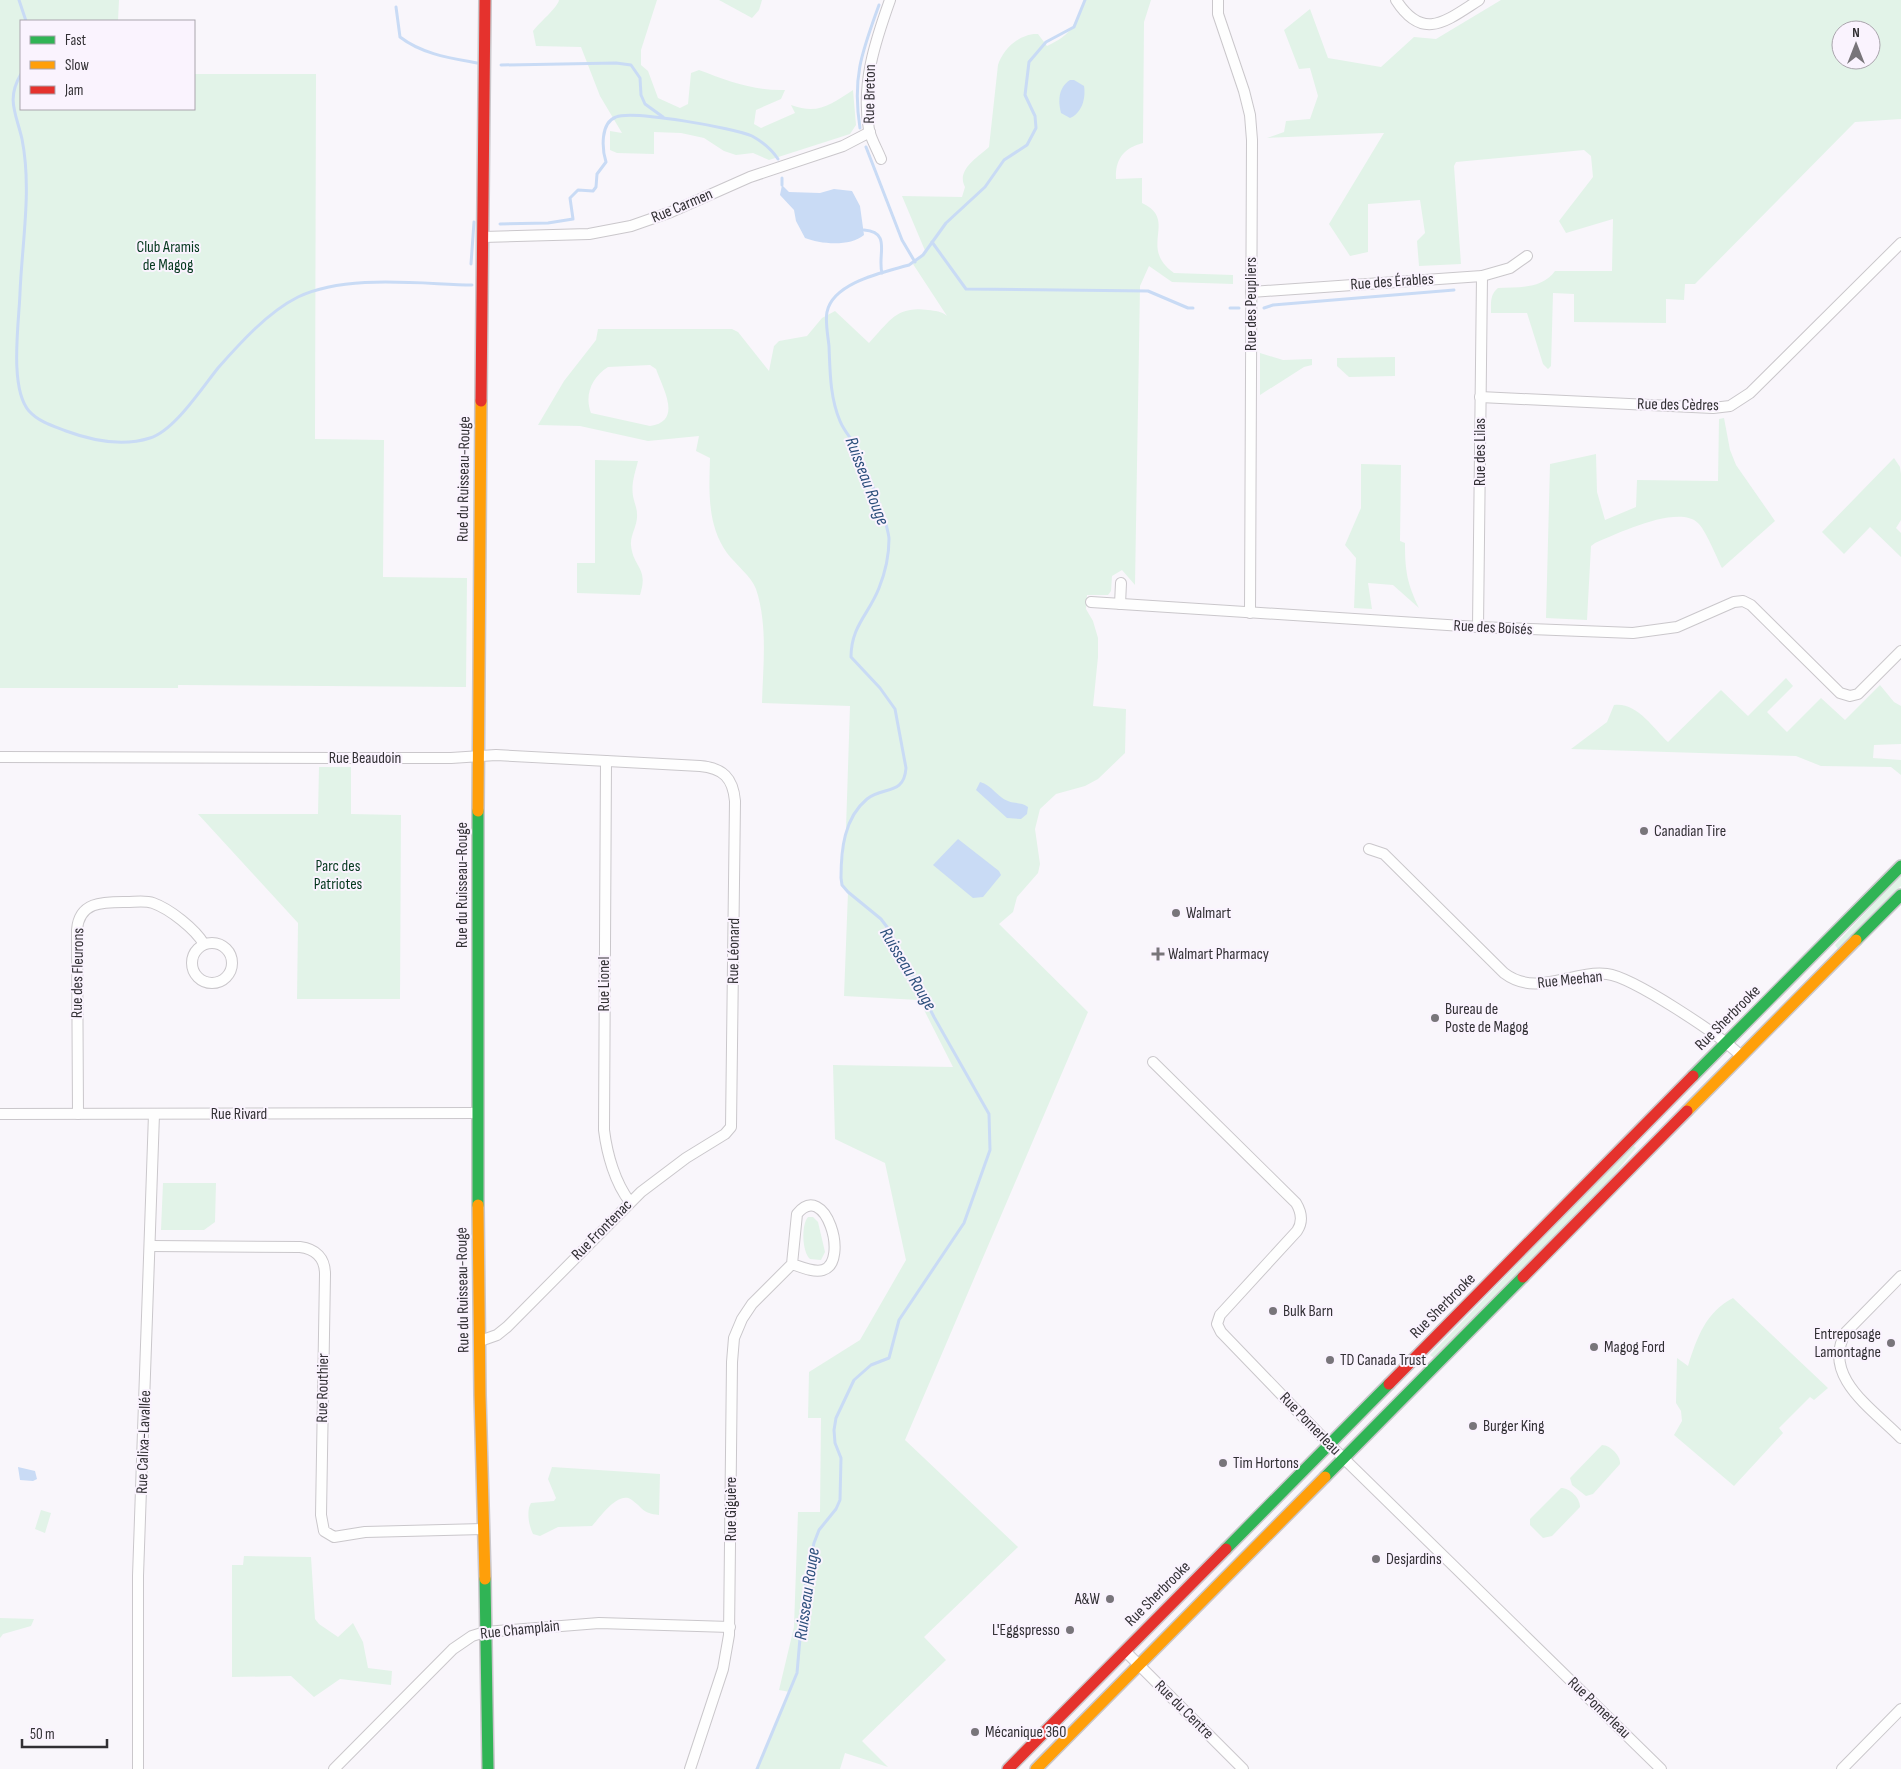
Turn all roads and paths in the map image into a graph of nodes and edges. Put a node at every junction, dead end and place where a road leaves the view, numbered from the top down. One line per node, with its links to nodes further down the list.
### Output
1 (485, 0): 8 (main road, Rue du Ruisseau-Rouge)
2 (890, 0): 6 (street, Rue Breton)
3 (1218, 0): 12 (street, Rue des Peupliers)
4 (1396, 0): 5 (street)
5 (1479, 0)
6 (870, 132): 7 (street, Rue Breton); 8 (street, Rue Carmen)
7 (881, 159)
8 (484, 237): 20 (main road, Rue du Ruisseau-Rouge)
9 (1901, 243): 13 (street, Rue des Cèdres)
10 (1527, 256): 11 (street, Rue des Érables)
11 (1482, 276): 12 (street, Rue des Érables); 13 (street, Rue des Lilas)
12 (1251, 292): 17 (street, Rue des Peupliers)
13 (1480, 398): 18 (street, Rue des Lilas)
14 (1121, 583): 16 (street)
15 (1091, 602): 16 (street, Rue des Boisés)
16 (1120, 604): 17 (street, Rue des Boisés)
17 (1250, 613): 18 (street, Rue des Boisés)
18 (1478, 628): 19 (street, Rue des Boisés)
19 (1901, 651)
20 (479, 756): 21 (street, Rue Beaudoin); 22 (street, Rue Beaudoin); 31 (main road, Rue du Ruisseau-Rouge)
21 (0, 757)
22 (606, 761): 23 (street, Rue Beaudoin); 36 (street, Rue Lionel)
23 (727, 776): 35 (street, Rue Léonard)
24 (1369, 849): 28 (street, Rue Meehan)
25 (1901, 866): 28 (main road, Rue Sherbrooke)
26 (1901, 895): 29 (main road)
27 (204, 944): 27 (street); 33 (street, Rue des Fleurons)
28 (1727, 1042): 29 (street, Rue Meehan); 42 (main road, Rue Sherbrooke)
29 (1740, 1055): 43 (main road)
30 (1153, 1062): 42 (street, Rue Pomerleau)
31 (478, 1113): 34 (street, Rue Rivard); 40 (main road, Rue du Ruisseau-Rouge)
32 (0, 1114): 33 (street, Rue Rivard)
33 (78, 1114): 34 (street, Rue Rivard)
34 (154, 1114): 37 (street, Rue Calixa-Lavallée)
35 (731, 1127): 36 (street, Rue Frontenac)
36 (630, 1202): 40 (street, Rue Frontenac)
37 (151, 1246): 44 (street, Rue Routhier); 50 (street, Rue Calixa-Lavallée)
38 (792, 1264): 38 (street); 45 (street, Rue Giguère)
39 (1901, 1276): 41 (street)
40 (480, 1341): 44 (main road, Rue du Ruisseau-Rouge)
41 (1901, 1438)
42 (1329, 1444): 43 (street, Rue Pomerleau); 47 (main road, Rue Sherbrooke)
43 (1344, 1459): 48 (main road); 57 (street, Rue Pomerleau)
44 (483, 1529): 46 (main road, Rue du Ruisseau-Rouge)
45 (730, 1627): 46 (street, Rue Champlain); 53 (street, Rue Giguère)
46 (485, 1632): 51 (street, Rue Champlain); 52 (main road, Rue du Ruisseau-Rouge)
47 (1125, 1651): 48 (street, Rue du Centre); 54 (main road, Rue Sherbrooke)
48 (1139, 1666): 55 (main road); 56 (street, Rue du Centre)
49 (1901, 1710): 58 (street)
50 (138, 1769)
51 (334, 1769)
52 (488, 1769)
53 (690, 1769)
54 (1008, 1769)
55 (1036, 1769)
56 (1243, 1769)
57 (1661, 1769)
58 (1842, 1769)

